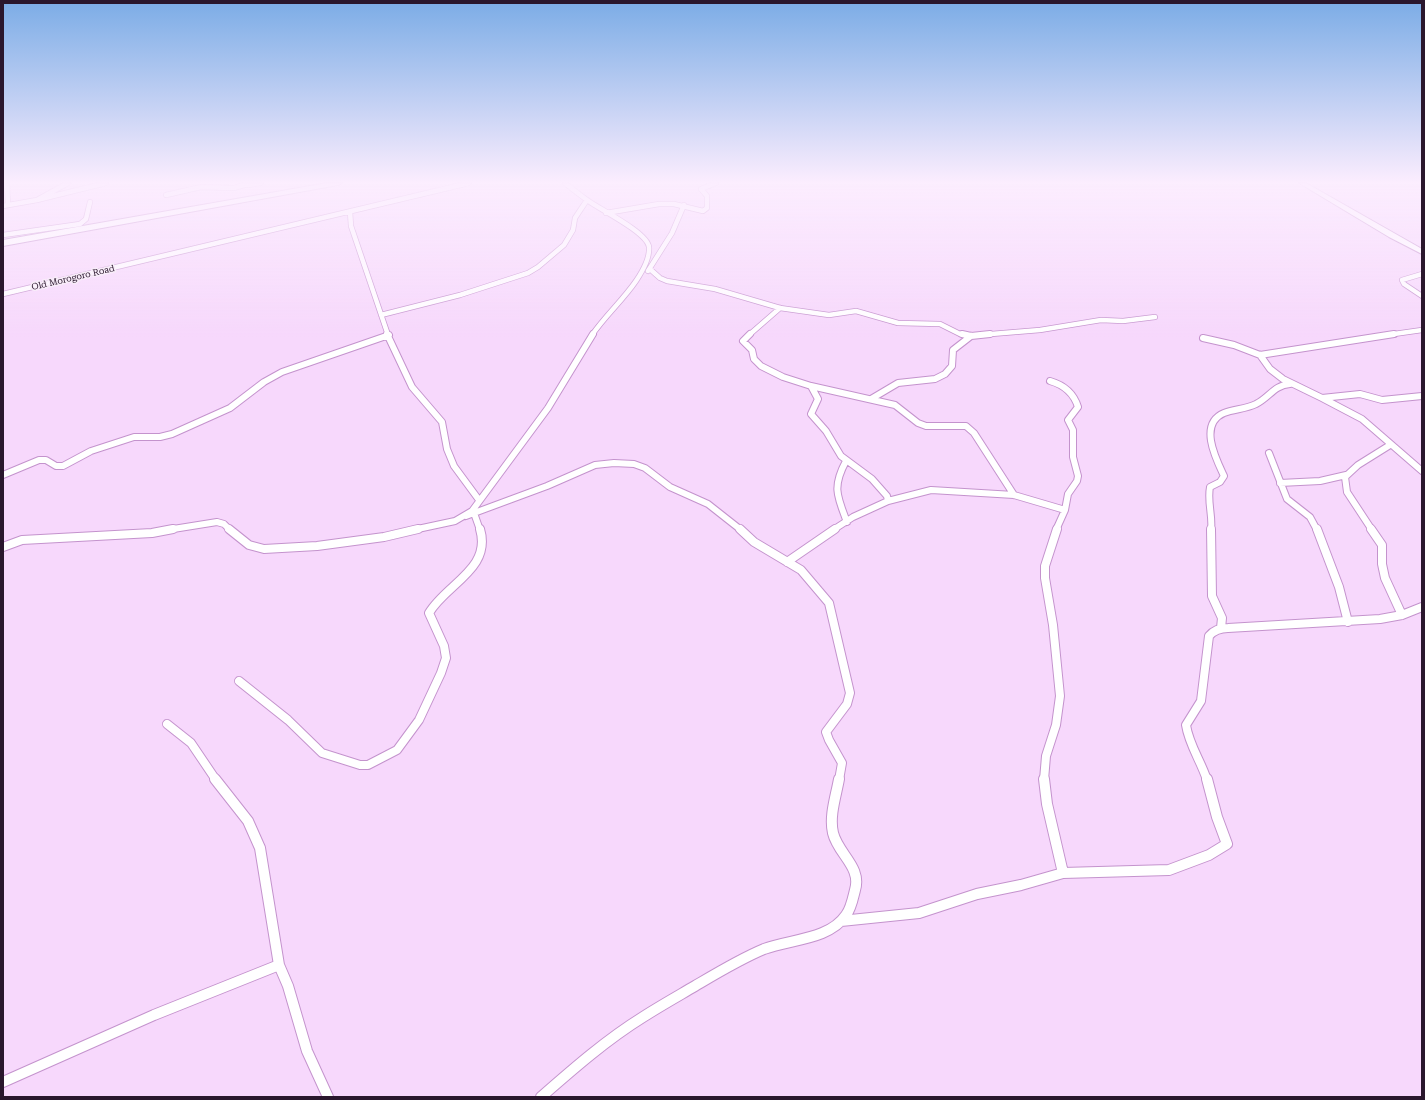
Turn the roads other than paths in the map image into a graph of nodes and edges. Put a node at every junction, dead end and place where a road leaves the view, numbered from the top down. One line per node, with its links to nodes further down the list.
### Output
1 (51, 234): 8 (highway)
2 (255, 234): 13 (street, Old Morogoro Road)
3 (354, 234): 16 (street)
4 (571, 234): 16 (street)
5 (639, 234): 12 (street)
6 (671, 234): 10 (street)
7 (1390, 234): 9 (street)
8 (3, 243)
9 (1422, 252)
10 (651, 270): 12 (street); 15 (street)
11 (1422, 274): 14 (street)
12 (640, 276): 37 (street)
13 (3, 294)
14 (1422, 296)
15 (780, 308): 20 (street); 25 (street)
16 (381, 315): 19 (street)
17 (1155, 317): 20 (street)
18 (1422, 330): 22 (street)
19 (388, 335): 33 (street); 37 (street)
20 (971, 336): 28 (street)
21 (1203, 338): 22 (street)
22 (1260, 355): 24 (street)
23 (1050, 381): 39 (street)
24 (1290, 384): 27 (street); 47 (street)
25 (811, 386): 28 (street); 31 (street)
26 (1422, 396): 27 (street)
27 (1322, 398): 29 (street)
28 (871, 399): 36 (street)
29 (1390, 445): 32 (street); 34 (street)
30 (1269, 453): 35 (street)
31 (846, 461): 38 (street); 41 (street)
32 (1422, 471)
33 (3, 475)
34 (1346, 475): 35 (street); 45 (street)
35 (1280, 482): 46 (street)
36 (1014, 495): 38 (street); 39 (street)
37 (479, 500): 40 (street)
38 (888, 501): 41 (street)
39 (1065, 510): 50 (street)
40 (470, 515): 42 (street); 43 (street); 48 (street)
41 (846, 522): 43 (street)
42 (3, 547)
43 (787, 562): 51 (street)
44 (1422, 607): 45 (street)
45 (1402, 615): 46 (street)
46 (1348, 622): 47 (street)
47 (1221, 628): 50 (street)
48 (239, 681)
49 (167, 724): 52 (street)
50 (1064, 873): 51 (street)
51 (841, 921): 55 (street)
52 (278, 965): 53 (street); 54 (street)
53 (3, 1082)
54 (328, 1097)
55 (541, 1097)

